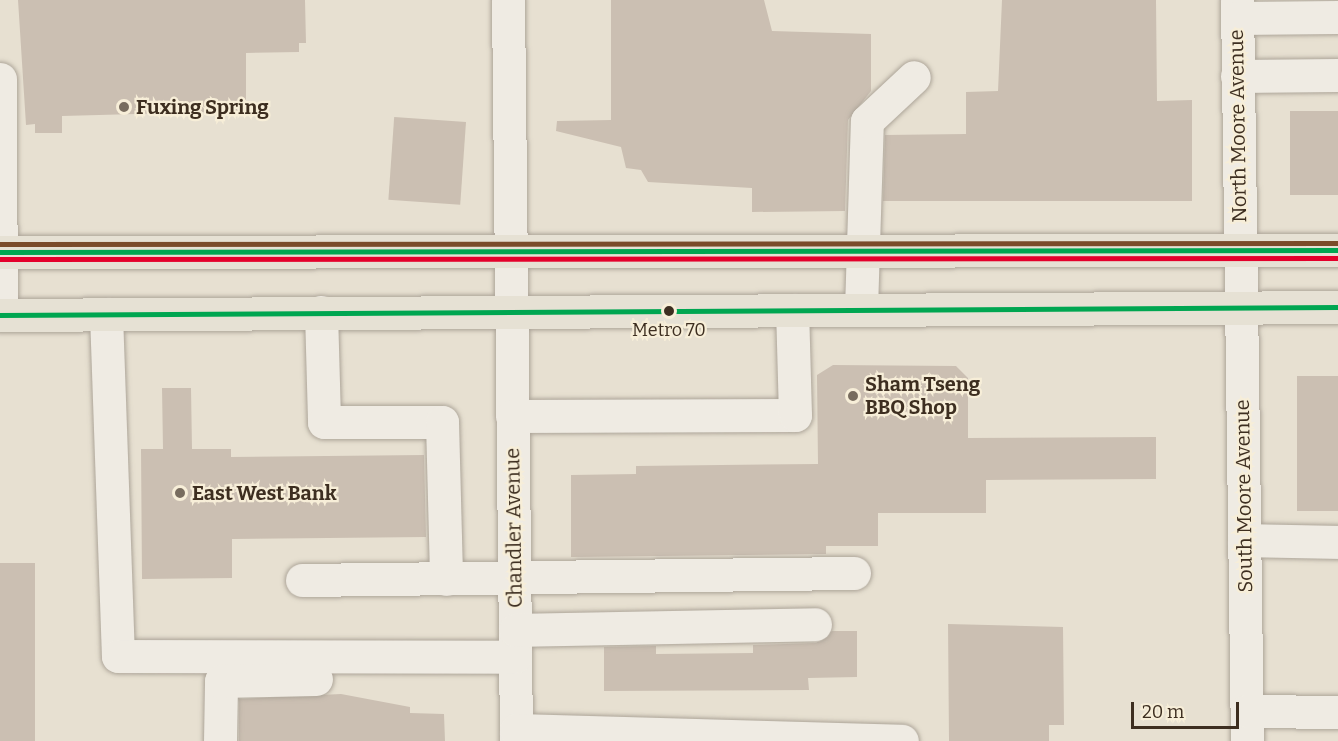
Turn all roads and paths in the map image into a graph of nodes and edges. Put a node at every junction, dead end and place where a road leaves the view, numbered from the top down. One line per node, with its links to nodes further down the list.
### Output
1 (508, 0): 11 (street, Chandler Avenue)
2 (1237, 9): 3 (street); 5 (street, North Moore Avenue)
3 (1338, 17)
4 (1338, 75): 5 (street)
5 (1236, 76): 9 (street, North Moore Avenue)
6 (914, 77): 12 (street)
7 (0, 80): 10 (street)
8 (1338, 250): 9 (main road)
9 (1239, 251): 12 (main road); 13 (street, South Moore Avenue)
10 (1, 252): 11 (main road); 19 (street)
11 (511, 252): 12 (main road); 20 (street, Chandler Avenue)
12 (863, 254): 15 (street)
13 (1240, 306): 14 (main road); 15 (main road); 22 (street, South Moore Avenue)
14 (1338, 307)
15 (861, 309): 16 (main road)
16 (792, 310): 20 (main road); 21 (street)
17 (321, 312): 18 (main road); 20 (main road); 25 (street)
18 (106, 314): 19 (main road); 29 (street)
19 (0, 315)
20 (511, 315): 21 (street, Chandler Avenue)
21 (512, 416): 26 (street, Chandler Avenue)
22 (1245, 540): 23 (street); 31 (street, South Moore Avenue)
23 (1338, 542)
24 (854, 573): 26 (street)
25 (446, 579): 26 (street); 27 (street)
26 (515, 579): 29 (street, Chandler Avenue)
27 (302, 580)
28 (815, 624): 29 (street)
29 (515, 655): 32 (street, Chandler Avenue); 33 (street)
30 (1338, 712): 31 (street)
31 (1247, 726)
32 (516, 735): 34 (street)
33 (220, 741)
34 (902, 741)

